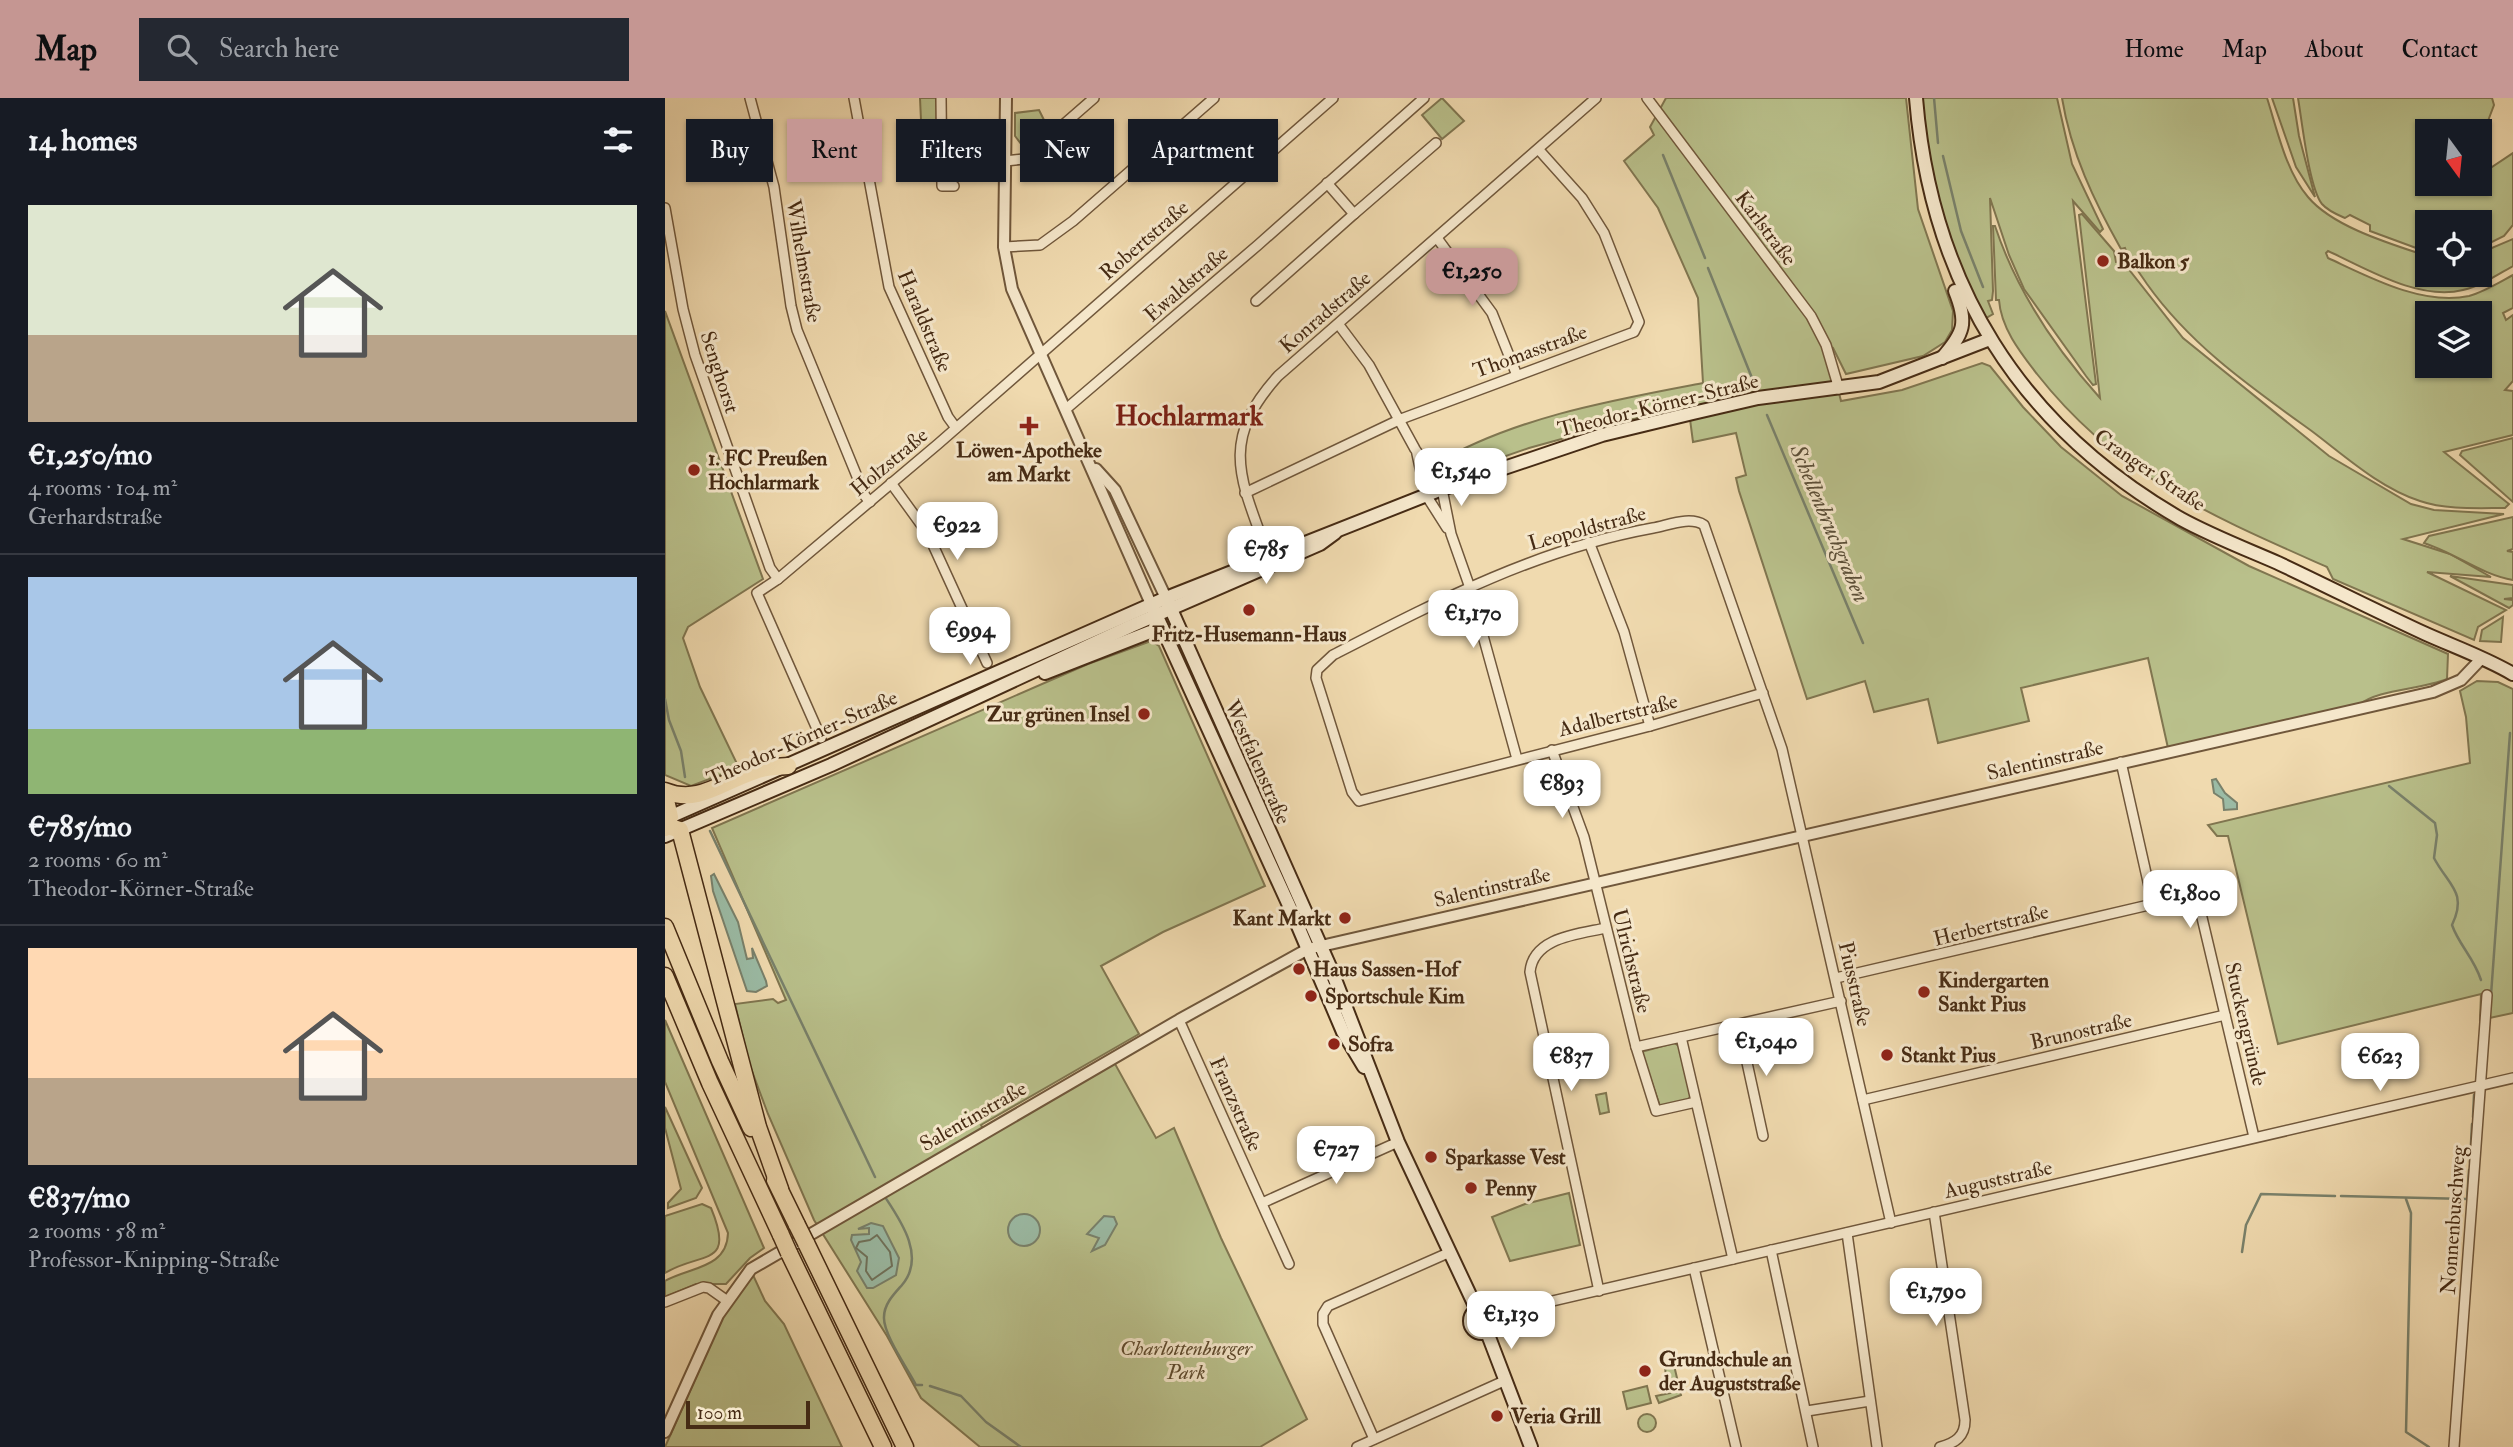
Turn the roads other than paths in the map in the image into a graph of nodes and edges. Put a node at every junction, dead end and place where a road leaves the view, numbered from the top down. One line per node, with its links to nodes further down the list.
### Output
1 (750, 98): 40 (street, Wilhelmstraße)
2 (854, 98): 33 (street, Haraldstraße)
3 (941, 98): 18 (street)
4 (1006, 98): 12 (street, Westfalenstraße)
5 (1094, 98): 15 (street)
6 (1214, 98): 23 (street)
7 (1333, 98): 27 (street, Robertstraße)
8 (1424, 98): 17 (street, Ewaldstraße)
9 (1596, 98): 14 (street, Konradstraße)
10 (1647, 98): 30 (street, Karlstraße)
11 (1916, 98): 19 (main road, Cranger Straße)
12 (1006, 119)
13 (1436, 143): 21 (street)
14 (1539, 150): 22 (street, Konradstraße); 29 (street, Thomasstraße)
15 (1006, 161)
16 (1005, 182): 23 (street, Westfalenstraße)
17 (1327, 183): 21 (street); 31 (street, Ewaldstraße)
18 (954, 186)
19 (1928, 187): 26 (main road, Cranger Straße); 28 (main road, Cranger Straße)
20 (665, 208): 44 (street, Senghorst)
21 (1354, 214): 24 (street)
22 (1437, 238): 25 (street, Konradstraße); 29 (street)
23 (1004, 247): 27 (street, Westfalenstraße)
24 (1256, 301)
25 (1339, 325): 32 (street); 38 (street, Konradstraße)
26 (1990, 339): 28 (main road, Theodor-Körner-Straße); 49 (main road, Cranger Straße)
27 (1041, 354): 31 (street, Westfalenstraße); 33 (street, Holzstraße)
28 (1939, 361): 30 (main road, Theodor-Körner-Straße)
29 (1516, 373): 32 (street, Thomasstraße)
30 (1839, 389): 37 (main road, Theodor-Körner-Straße)
31 (1066, 409): 35 (street, Westfalenstraße)
32 (1401, 419): 34 (street); 38 (street, Thomasstraße)
33 (956, 428): 36 (street, Holzstraße)
34 (1416, 449): 37 (street); 39 (street)
35 (1090, 463): 46 (street, Westfalenstraße); 47 (street, Westfalenstraße)
36 (891, 483): 40 (street, Holzstraße); 50 (street)
37 (1442, 489): 39 (main road, Theodor-Körner-Straße); 41 (street)
38 (1245, 493): 43 (street, Konradstraße)
39 (1426, 495): 41 (street); 46 (main road, Theodor-Körner-Straße)
40 (870, 502): 44 (street, Holzstraße)
41 (1451, 534): 45 (street)
42 (1589, 542): 45 (street, Leopoldstraße); 53 (street, Leopoldstraße); 54 (street)
43 (1264, 544)
44 (778, 579): 55 (street, Holzstraße)
45 (1469, 585): 57 (street); 61 (street, Leopoldstraße)
46 (1168, 603): 47 (main road, Theodor-Körner-Straße); 68 (main road, Westfalenstraße)
47 (1154, 609): 48 (main road, Westfalenstraße); 52 (main road, Theodor-Körner-Straße); 59 (main road, Theodor-Körner-Straße)
48 (1163, 632): 52 (main road, Theodor-Körner-Straße); 69 (main road, Westfalenstraße)
49 (2481, 659): 51 (main road, Cranger Straße); 58 (street, Salentinstraße)
50 (987, 663)
51 (2513, 674)
52 (1005, 686): 62 (main road, Theodor-Körner-Straße)
53 (1763, 693): 54 (street, Adalbertstraße); 63 (street, Leopoldstraße)
54 (1650, 726): 56 (street, Adalbertstraße)
55 (821, 738)
56 (1552, 750): 57 (street, Adalbertstraße); 64 (street, Ulrichstraße)
57 (1517, 759): 61 (street, Adalbertstraße)
58 (2121, 762): 63 (street, Salentinstraße); 65 (street)
59 (788, 766): 60 (highway); 62 (main road, Theodor-Körner-Straße)
60 (665, 794): 62 (highway)
61 (1359, 801)
62 (668, 826): 87 (highway)
63 (1804, 835): 64 (street, Salentinstraße); 71 (street, Piusstraße)
64 (1594, 883): 67 (street, Ulrichstraße); 68 (street, Salentinstraße)
65 (2153, 904): 71 (street, Herbertstraße); 74 (street, Stuckengründe)
66 (665, 927): 87 (highway)
67 (1606, 928): 78 (street, Ulrichstraße); 97 (street)
68 (1321, 946): 69 (street, Salentinstraße); 81 (main road, Westfalenstraße)
69 (1308, 949): 75 (street, Salentinstraße); 81 (main road, Westfalenstraße)
70 (665, 976): 108 (highway, bridge)
71 (1836, 978): 73 (street, Piusstraße)
72 (2487, 995): 80 (street, Nonnenbuschweg)
73 (1841, 1001): 76 (street); 82 (street, Piusstraße)
74 (2225, 1015): 82 (street, Brunostraße); 85 (street, Stuckengründe)
75 (1179, 1020): 88 (street, Franzstraße); 98 (street, Salentinstraße)
76 (1739, 1026): 77 (street); 84 (street)
77 (1681, 1037): 78 (street); 83 (street)
78 (1636, 1047): 83 (street, Ulrichstraße)
79 (2513, 1077): 80 (street, Auguststraße)
80 (2480, 1085): 85 (street, Auguststraße); 116 (street, Nonnenbuschweg)
81 (1374, 1086): 86 (main road, Westfalenstraße)
82 (1863, 1100): 90 (street, Piusstraße)
83 (1696, 1102): 94 (street)
84 (1763, 1136)
85 (2254, 1137): 89 (street, Auguststraße)
86 (1398, 1142): 88 (street); 93 (main road, Westfalenstraße)
87 (780, 1189): 109 (highway, bridge)
88 (1262, 1203): 95 (street, Franzstraße)
89 (1934, 1212): 90 (street, Auguststraße); 115 (street)
90 (1891, 1223): 91 (street, Auguststraße)
91 (1847, 1233): 92 (street, Auguststraße); 104 (street)
92 (1771, 1250): 94 (street, Auguststraße); 105 (street)
93 (1448, 1253): 100 (main road, Westfalenstraße); 107 (street)
94 (1733, 1259): 96 (street, Auguststraße)
95 (1289, 1264)
96 (1694, 1268): 97 (street, Auguststraße); 112 (street)
97 (1599, 1291): 101 (street, Auguststraße)
98 (726, 1300): 99 (street); 106 (street, Salentinstraße)
99 (665, 1302)
100 (1476, 1310): 101 (main road); 102 (main road, Westfalenstraße)
101 (1492, 1315): 102 (main road)
102 (1487, 1332): 103 (main road, Westfalenstraße)
103 (1504, 1381): 107 (street); 111 (main road, Westfalenstraße)
104 (1870, 1401): 105 (street); 114 (street)
105 (1807, 1411): 113 (street)
106 (665, 1432)
107 (1374, 1439): 110 (street)
108 (883, 1447)
109 (905, 1447)
110 (1357, 1447)
111 (1531, 1447)
112 (1736, 1447)
113 (1813, 1447)
114 (1877, 1447)
115 (1940, 1447)
116 (2454, 1447)

